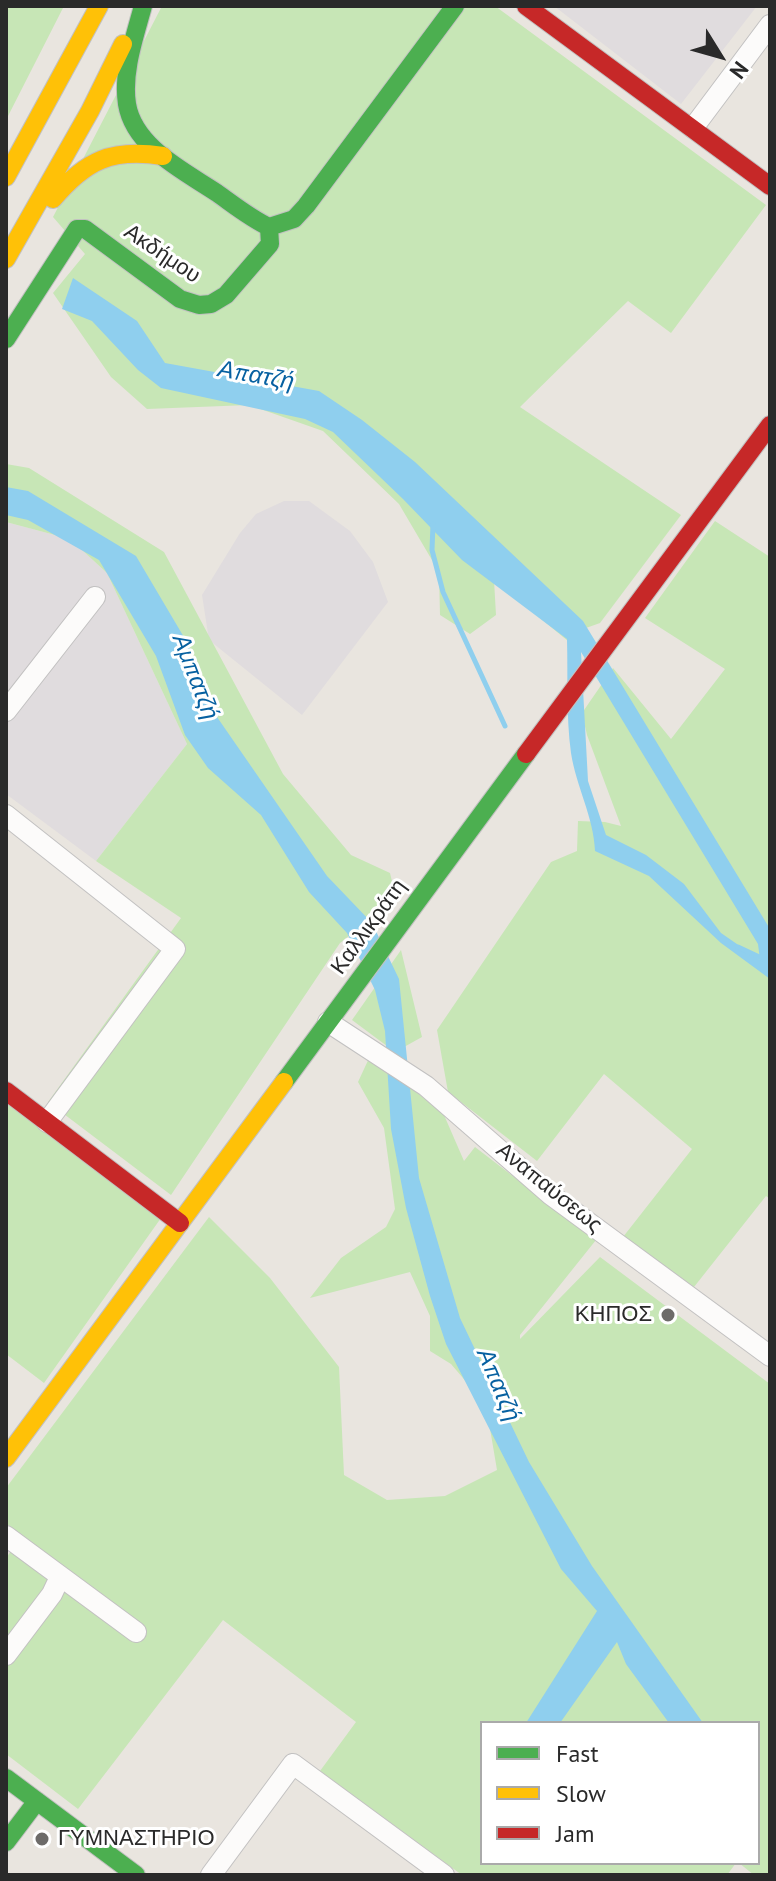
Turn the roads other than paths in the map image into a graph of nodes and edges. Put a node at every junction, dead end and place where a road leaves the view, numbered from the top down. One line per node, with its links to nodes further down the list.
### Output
1 (99, 6): 6 (main road)
2 (142, 6): 9 (main road); 13 (main road)
3 (455, 6): 12 (main road)
4 (526, 6): 7 (main road)
5 (770, 25): 7 (street)
6 (53, 94): 8 (main road); 10 (main road)
7 (693, 128): 11 (main road)
8 (6, 155)
9 (163, 156): 12 (main road); 13 (main road)
10 (6, 177)
11 (770, 186)
12 (269, 227): 14 (main road, Ακδήμου)
13 (9, 255)
14 (6, 339)
15 (770, 425): 19 (main road, Καλλικράτη)
16 (95, 597): 17 (street)
17 (6, 711)
18 (6, 815): 21 (street)
19 (328, 1022): 22 (main road, Καλλικράτη); 23 (street, Αναπαύσεως)
20 (6, 1091): 21 (main road)
21 (47, 1122): 22 (main road)
22 (180, 1223): 24 (main road, Καλλικράτη)
23 (770, 1356)
24 (6, 1458)
25 (6, 1536): 26 (street)
26 (60, 1577): 27 (street); 28 (street)
27 (136, 1632)
28 (6, 1655)
29 (6, 1778): 30 (main road)
30 (37, 1801): 31 (main road); 32 (main road)
31 (6, 1842)
32 (136, 1875)
33 (211, 1875): 34 (street)
34 (444, 1875)

